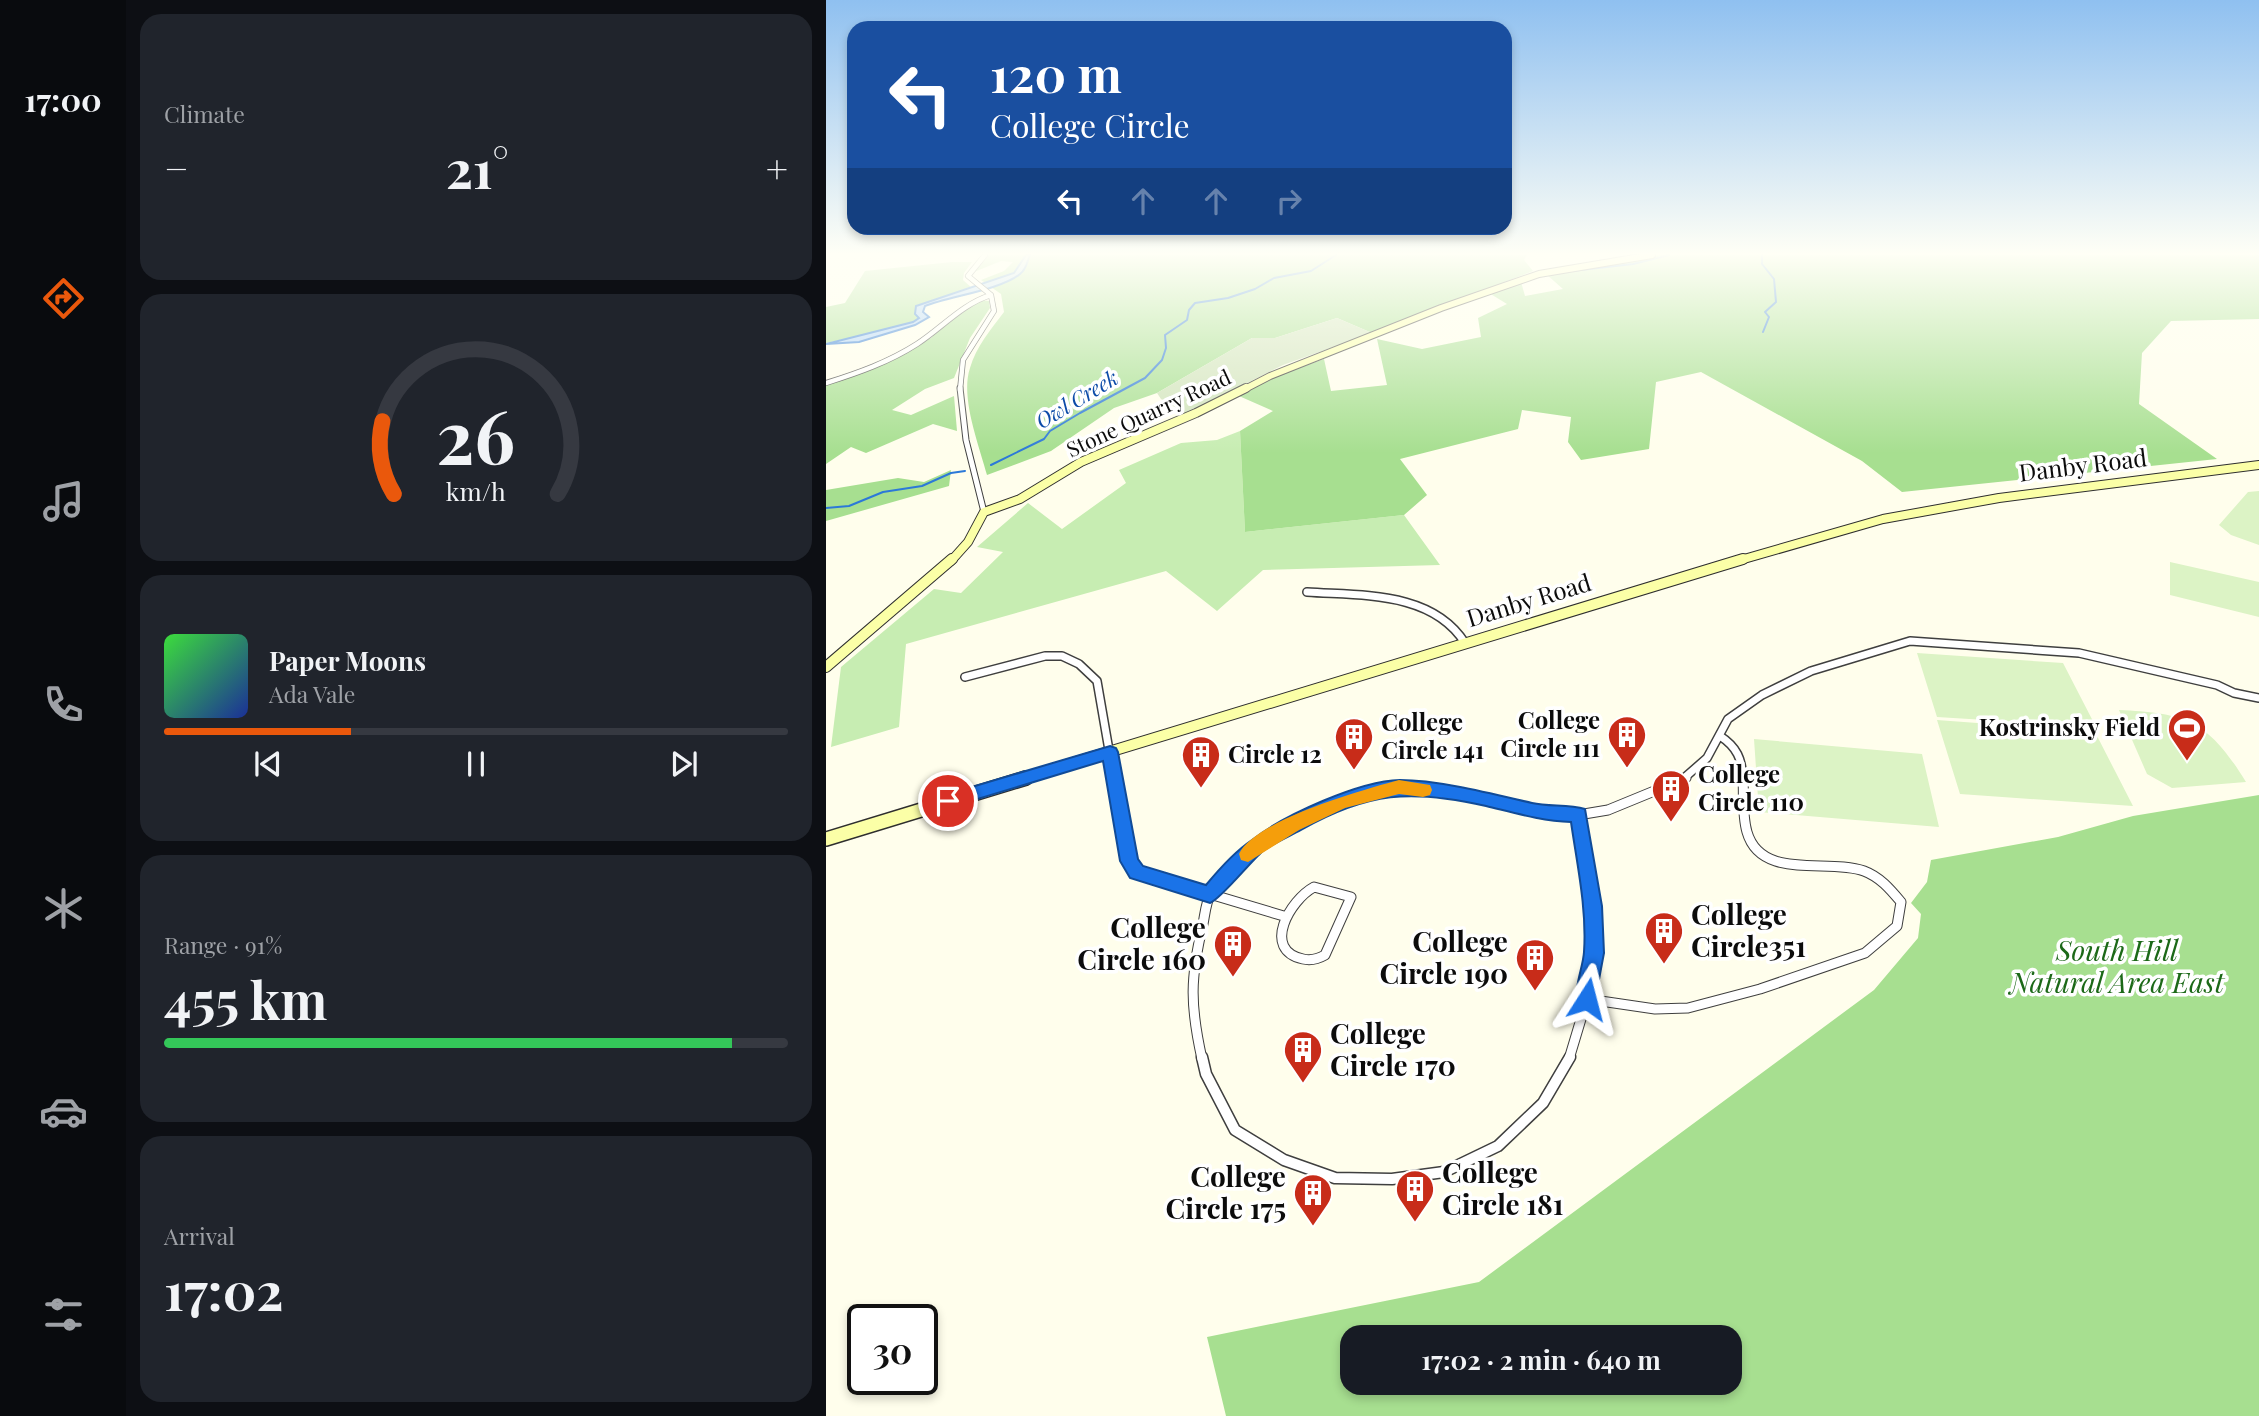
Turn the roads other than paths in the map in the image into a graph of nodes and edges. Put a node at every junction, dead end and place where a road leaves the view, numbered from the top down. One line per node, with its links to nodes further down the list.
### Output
1 (945, 321): 4 (street)
2 (987, 321): 6 (street)
3 (1408, 321): 6 (main road, Stone Quarry Road)
4 (826, 383)
5 (2259, 465): 8 (main road, Danby Road)
6 (984, 512): 9 (main road)
7 (1307, 592): 8 (street)
8 (1465, 643): 13 (main road, Danby Road)
9 (826, 667)
10 (965, 677): 13 (street)
11 (2259, 698): 12 (street)
12 (1720, 736): 14 (street); 18 (street)
13 (1110, 752): 15 (main road, Danby Road); 16 (street)
14 (1578, 815): 16 (street); 18 (street)
15 (826, 839)
16 (1210, 895): 17 (street); 18 (street)
17 (1287, 917): 17 (street)
18 (1587, 999)

